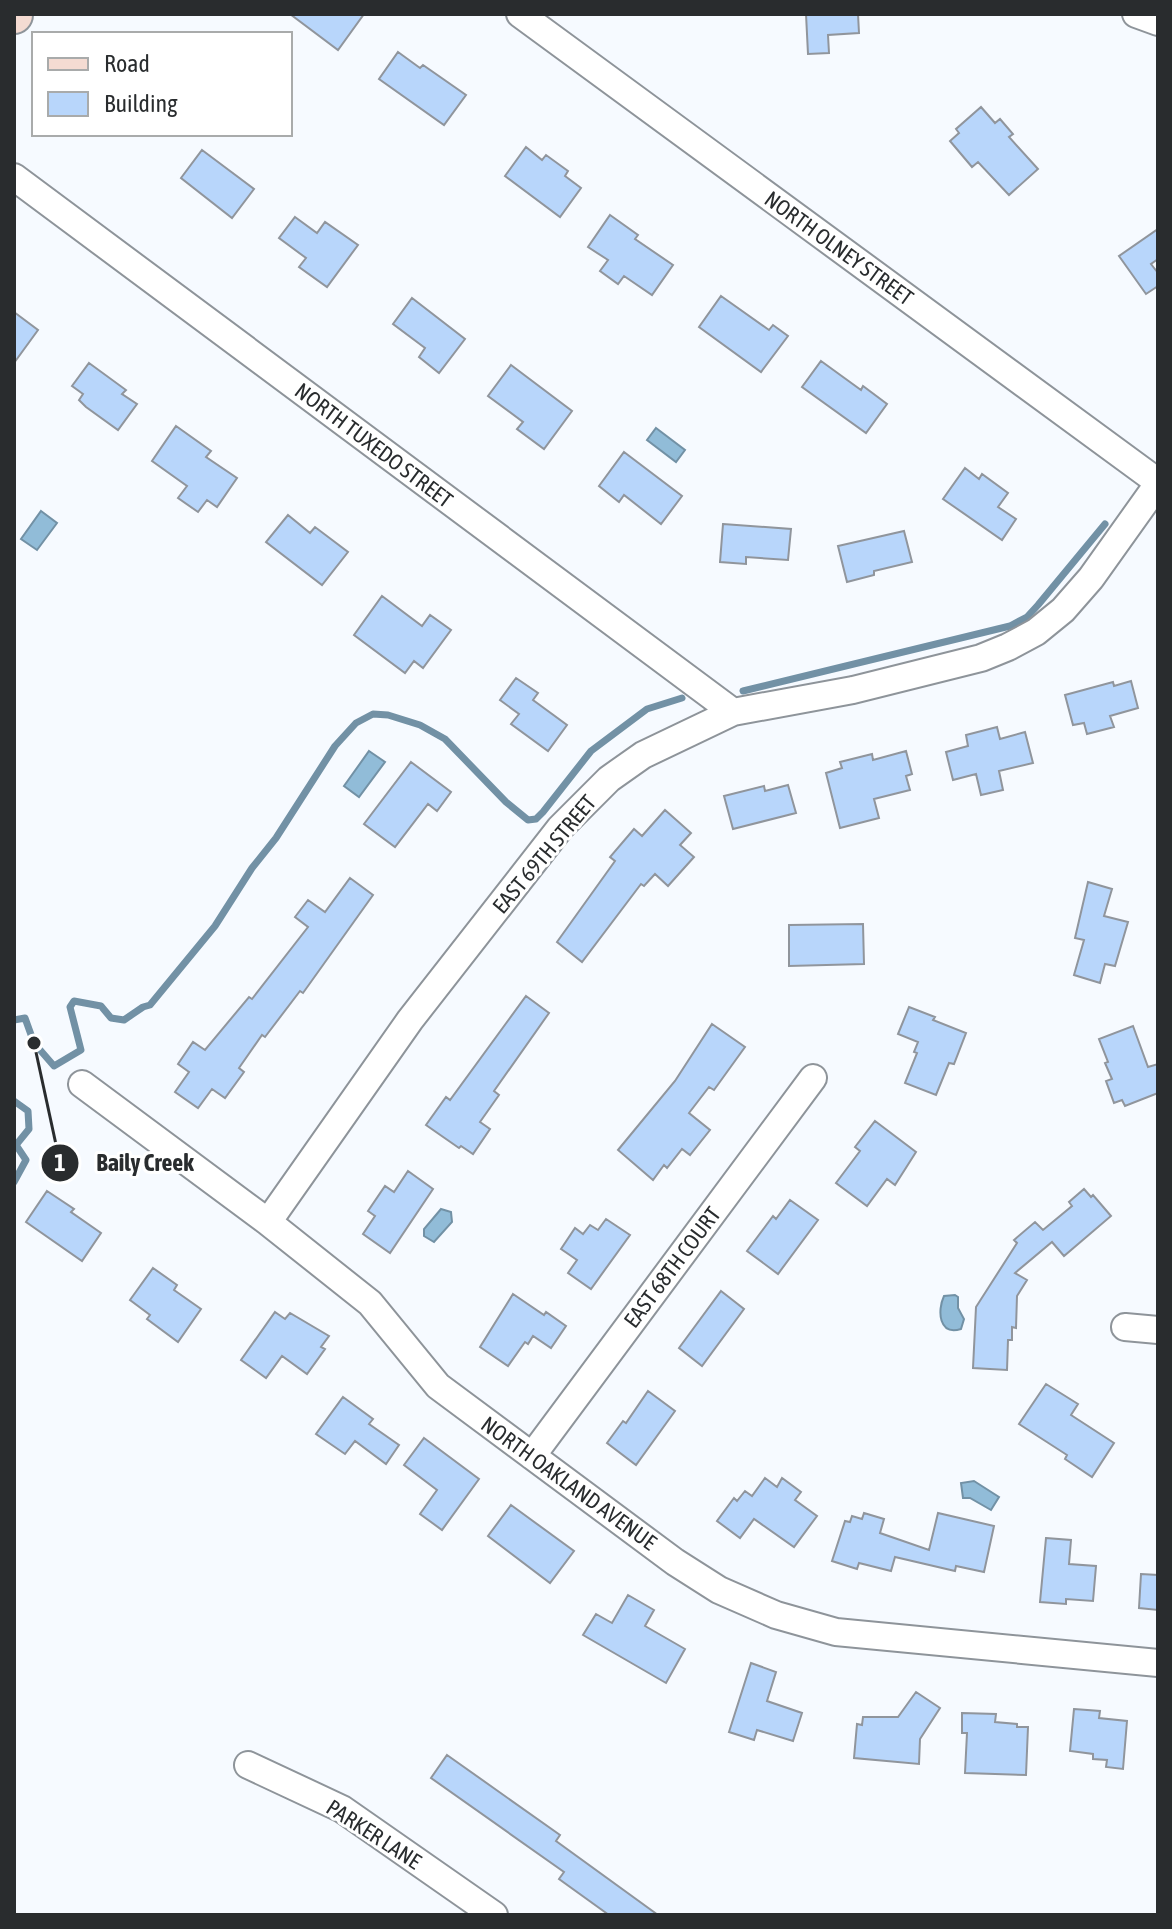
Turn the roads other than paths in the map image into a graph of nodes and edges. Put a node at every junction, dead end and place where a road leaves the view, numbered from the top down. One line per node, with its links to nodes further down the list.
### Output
1 (520, 14): 5 (street, NORTH OLNEY STREET)
2 (1136, 14): 3 (street)
3 (1158, 22)
4 (14, 177): 6 (street, NORTH TUXEDO STREET)
5 (1158, 483): 6 (street, EAST 69TH STREET)
6 (733, 712): 9 (street, EAST 69TH STREET)
7 (813, 1078): 12 (street, EAST 68TH COURT)
8 (82, 1084): 9 (street, NORTH OAKLAND AVENUE)
9 (268, 1222): 12 (street, NORTH OAKLAND AVENUE)
10 (1125, 1327): 11 (street)
11 (1158, 1330)
12 (532, 1456): 13 (street, NORTH OAKLAND AVENUE)
13 (1158, 1663)
14 (248, 1765): 15 (street, PARKER LANE)
15 (494, 1915)

